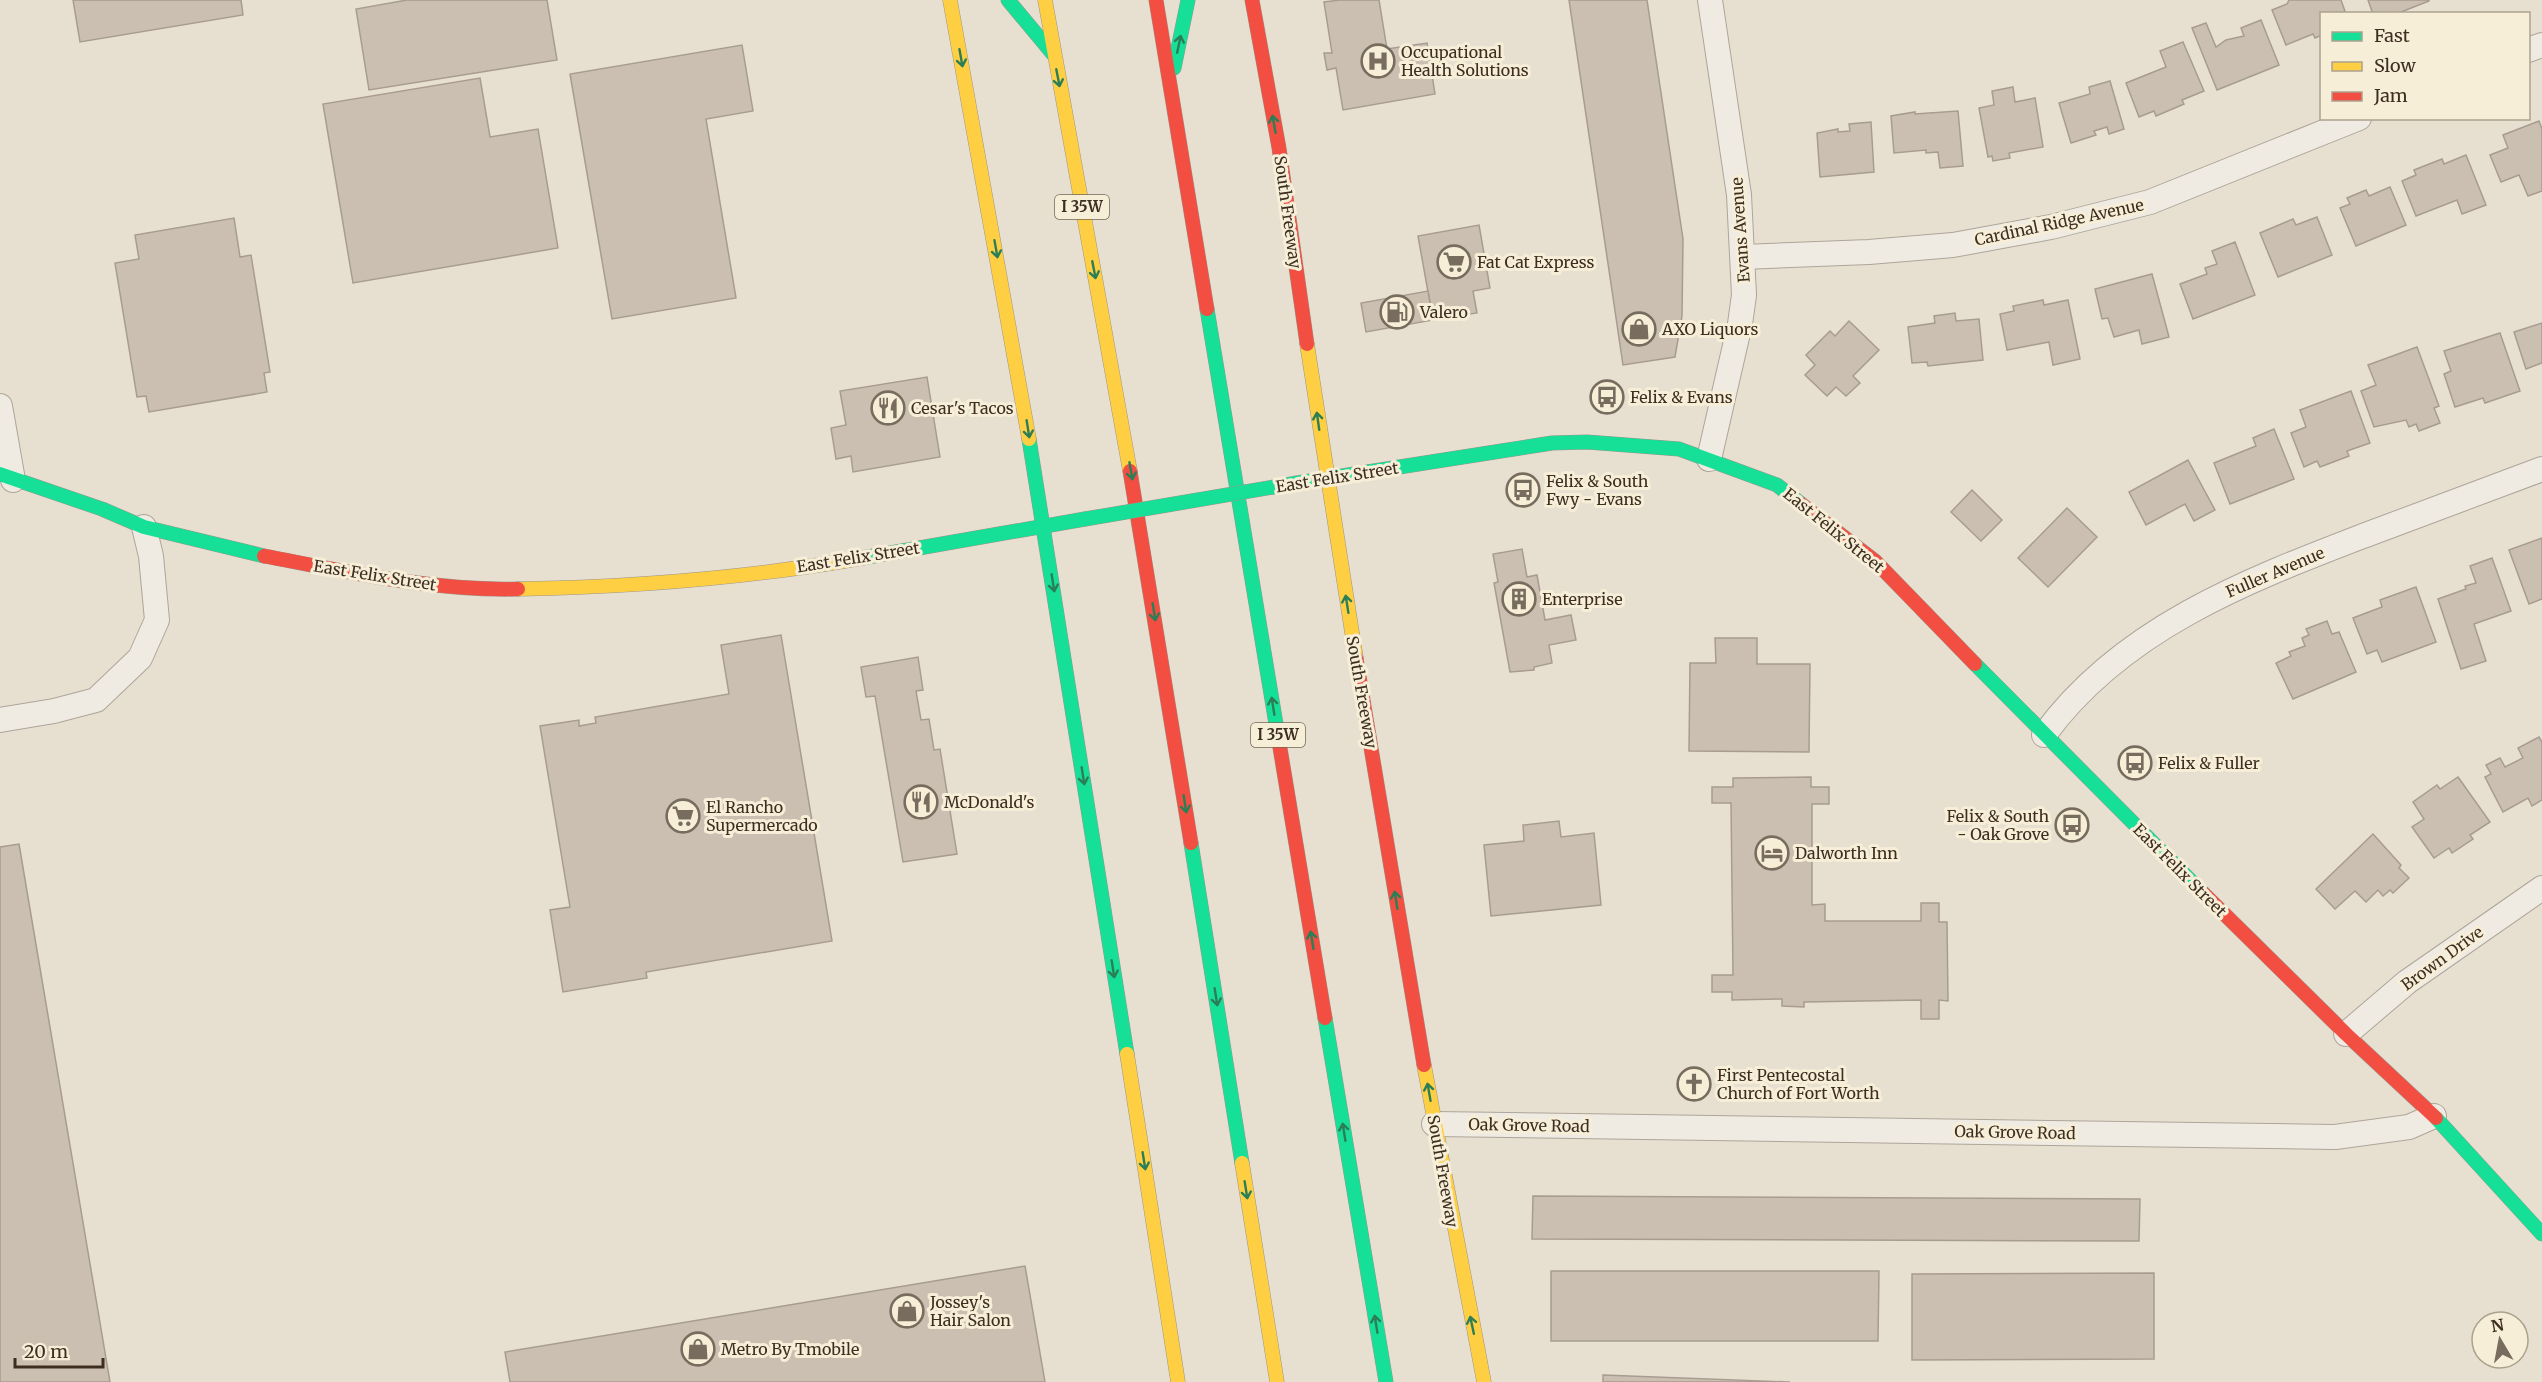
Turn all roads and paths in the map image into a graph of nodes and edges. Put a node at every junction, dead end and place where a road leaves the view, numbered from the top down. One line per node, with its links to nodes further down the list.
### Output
1 (950, 0): 17 (main road, one-way to 17)
2 (1008, 0): 8 (main road)
3 (1045, 0): 8 (main road, I 35W)
4 (1156, 0): 9 (main road, I 35W)
5 (1188, 0): 9 (main road, one-way to 5)
6 (1252, 0): 16 (main road, South Freeway, one-way to 6)
7 (1710, 0): 11 (street, Evans Avenue)
8 (1054, 56): 27 (main road, I 35W, one-way to 27)
9 (1170, 87): 28 (main road, I 35W, one-way to 9)
10 (2354, 120): 11 (street, Cardinal Ridge Avenue)
11 (1743, 257): 13 (street, Evans Avenue)
12 (0, 406): 15 (street)
13 (1709, 459): 16 (main road, East Felix Street); 20 (main road, East Felix Street)
14 (2542, 469): 20 (street, Fuller Avenue)
15 (7, 477): 18 (main road, East Felix Street)
16 (1326, 479): 17 (main road, East Felix Street, bridge); 24 (main road, South Freeway, one-way to 16)
17 (1044, 525): 18 (main road, East Felix Street); 26 (main road, one-way to 26)
18 (144, 526): 19 (street)
19 (0, 720)
20 (2044, 735): 22 (main road, East Felix Street)
21 (2542, 888): 22 (street, Brown Drive)
22 (2346, 1034): 23 (main road, East Felix Street)
23 (2434, 1116): 24 (street, Oak Grove Road); 25 (main road)
24 (1434, 1124): 29 (main road, South Freeway, one-way to 24)
25 (2542, 1234)
26 (1178, 1382)
27 (1277, 1382)
28 (1386, 1382)
29 (1484, 1382)

